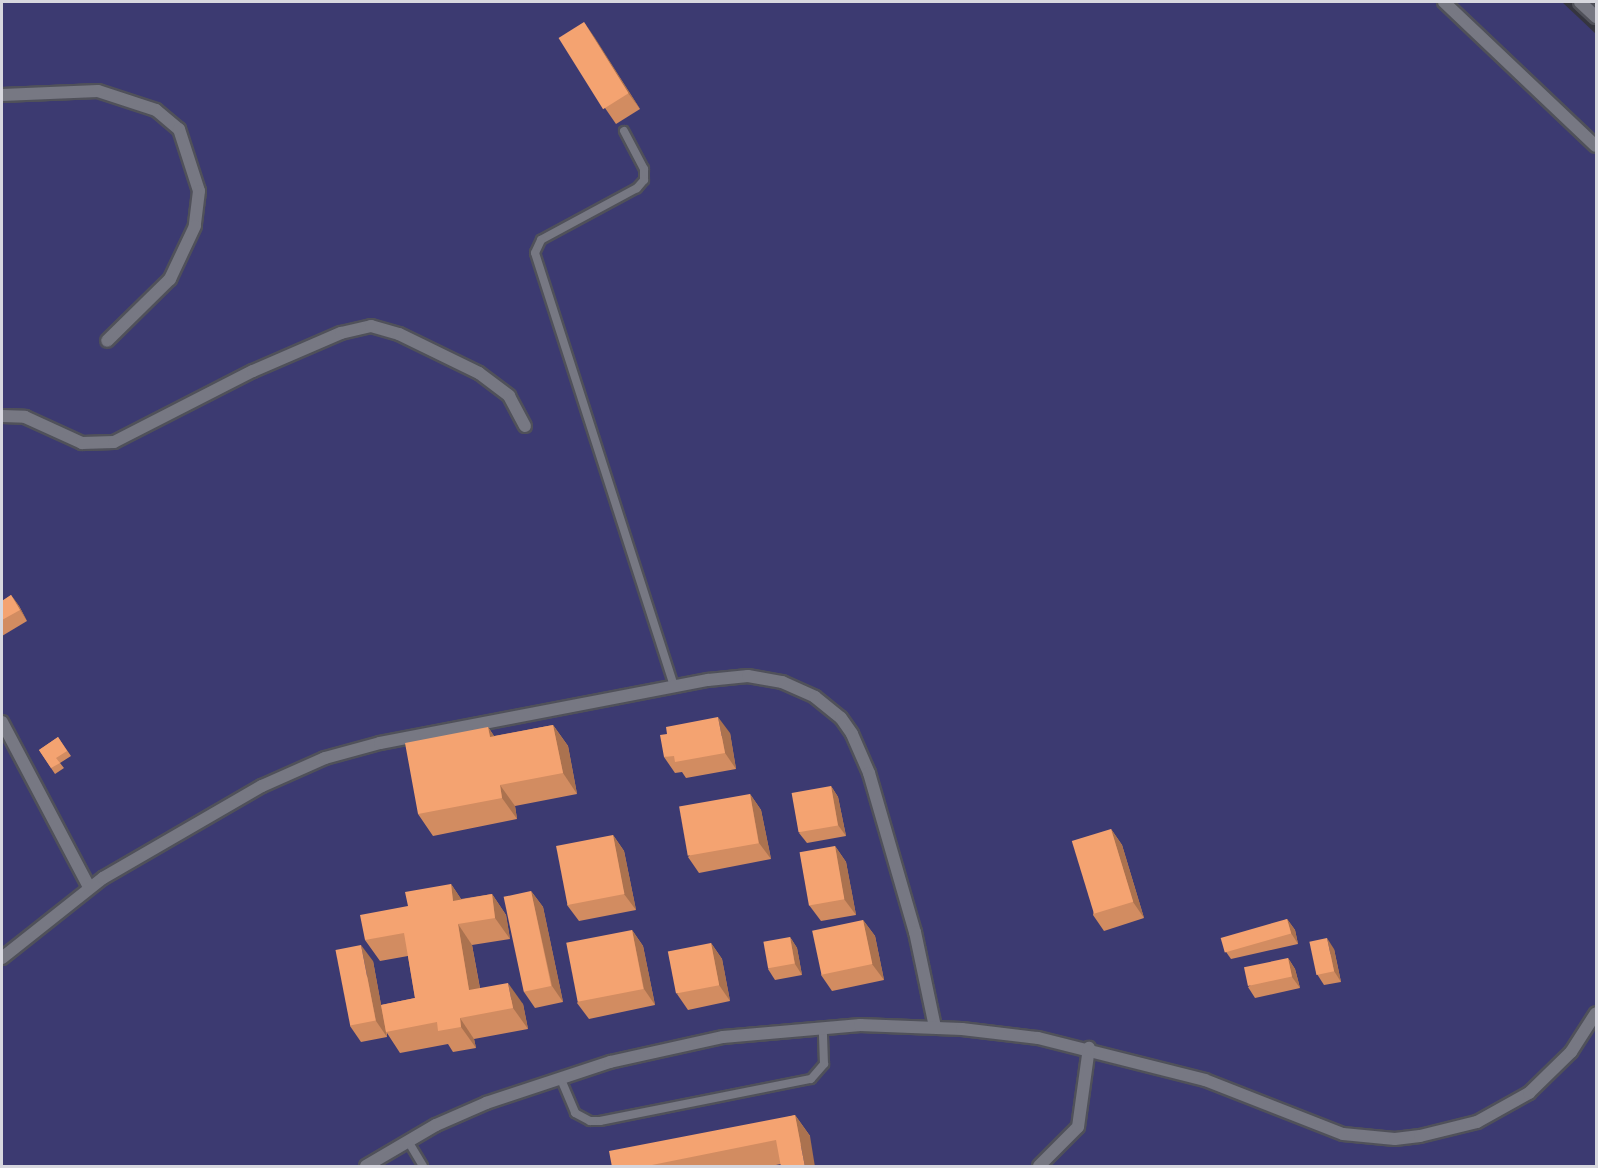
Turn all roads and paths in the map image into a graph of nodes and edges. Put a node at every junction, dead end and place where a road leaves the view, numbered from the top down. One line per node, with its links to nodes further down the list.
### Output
1 (1444, 2): 6 (street)
2 (1580, 2): 3 (street)
3 (1596, 17)
4 (2, 96): 7 (street)
5 (624, 131): 10 (lane)
6 (1596, 146)
7 (107, 341)
8 (2, 416): 9 (street)
9 (525, 426)
10 (674, 686): 12 (street); 16 (street)
11 (2, 722): 12 (street)
12 (89, 887): 13 (street)
13 (2, 958)
14 (1596, 1012): 17 (street)
15 (823, 1027): 16 (street); 18 (street); 18 (lane)
16 (935, 1027): 17 (street)
17 (1089, 1048): 22 (street)
18 (560, 1077): 19 (street)
19 (408, 1141): 20 (street); 21 (lane)
20 (366, 1167)
21 (423, 1167)
22 (1039, 1167)

